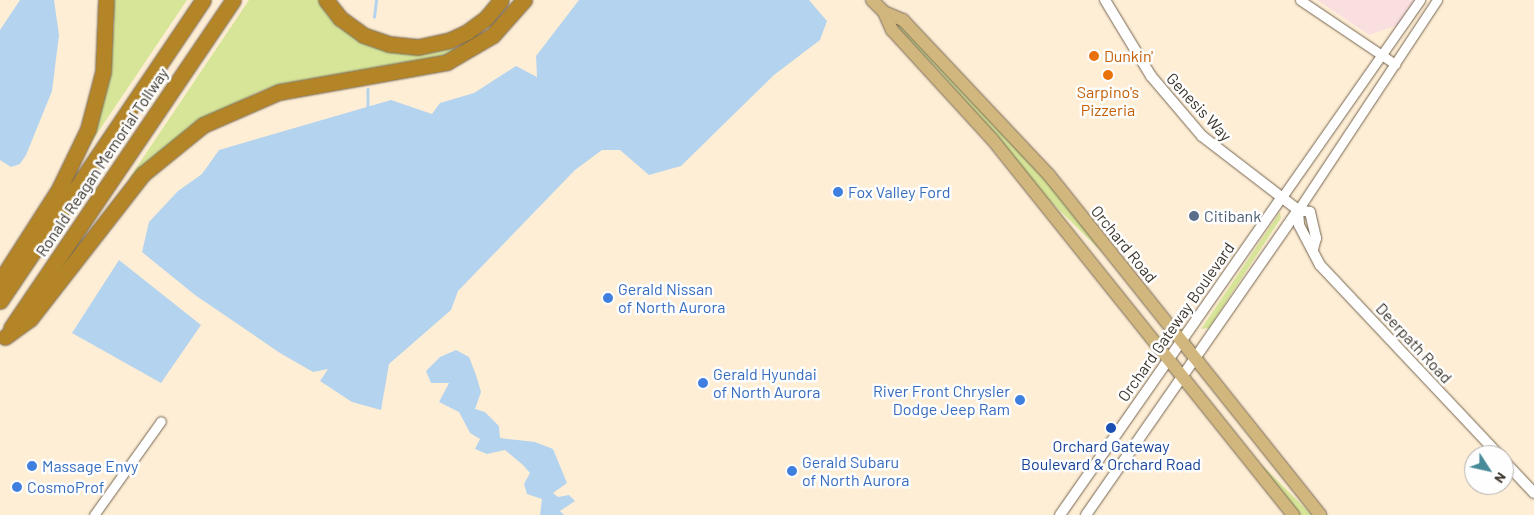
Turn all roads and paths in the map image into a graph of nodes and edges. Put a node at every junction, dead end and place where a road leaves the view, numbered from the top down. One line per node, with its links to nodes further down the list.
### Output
1 (106, 0): 17 (highway)
2 (203, 0): 18 (highway, Ronald Reagan Memorial Tollway)
3 (233, 0): 19 (highway, Ronald Reagan Memorial Tollway)
4 (326, 0): 5 (highway)
5 (501, 0)
6 (524, 0): 19 (highway)
7 (872, 0): 12 (main road, Orchard Road)
8 (1105, 0): 15 (street, Genesis Way)
9 (1300, 0): 13 (street)
10 (1420, 0): 13 (street, Orchard Gateway Boulevard)
11 (1437, 0): 14 (street)
12 (884, 12): 20 (main road, Orchard Road); 22 (main road, Orchard Road)
13 (1382, 55): 14 (street); 15 (street, Orchard Gateway Boulevard)
14 (1395, 64): 16 (street)
15 (1282, 197): 16 (street, Genesis Way); 20 (street, Orchard Gateway Boulevard)
16 (1298, 210): 21 (street); 25 (street, Deerpath Road)
17 (0, 281)
18 (0, 301)
19 (2, 341)
20 (1181, 341): 21 (main road, Orchard Road); 22 (street, Orchard Gateway Boulevard)
21 (1195, 358): 23 (street); 32 (main road, Orchard Road)
22 (1168, 359): 23 (main road, Orchard Road); 29 (street, Orchard Gateway Boulevard)
23 (1183, 377): 30 (street); 31 (main road, Orchard Road)
24 (161, 421): 28 (street)
25 (1490, 445)
26 (1514, 472): 27 (street)
27 (1534, 493)
28 (94, 515)
29 (1060, 515)
30 (1086, 515)
31 (1293, 515)
32 (1320, 515)

